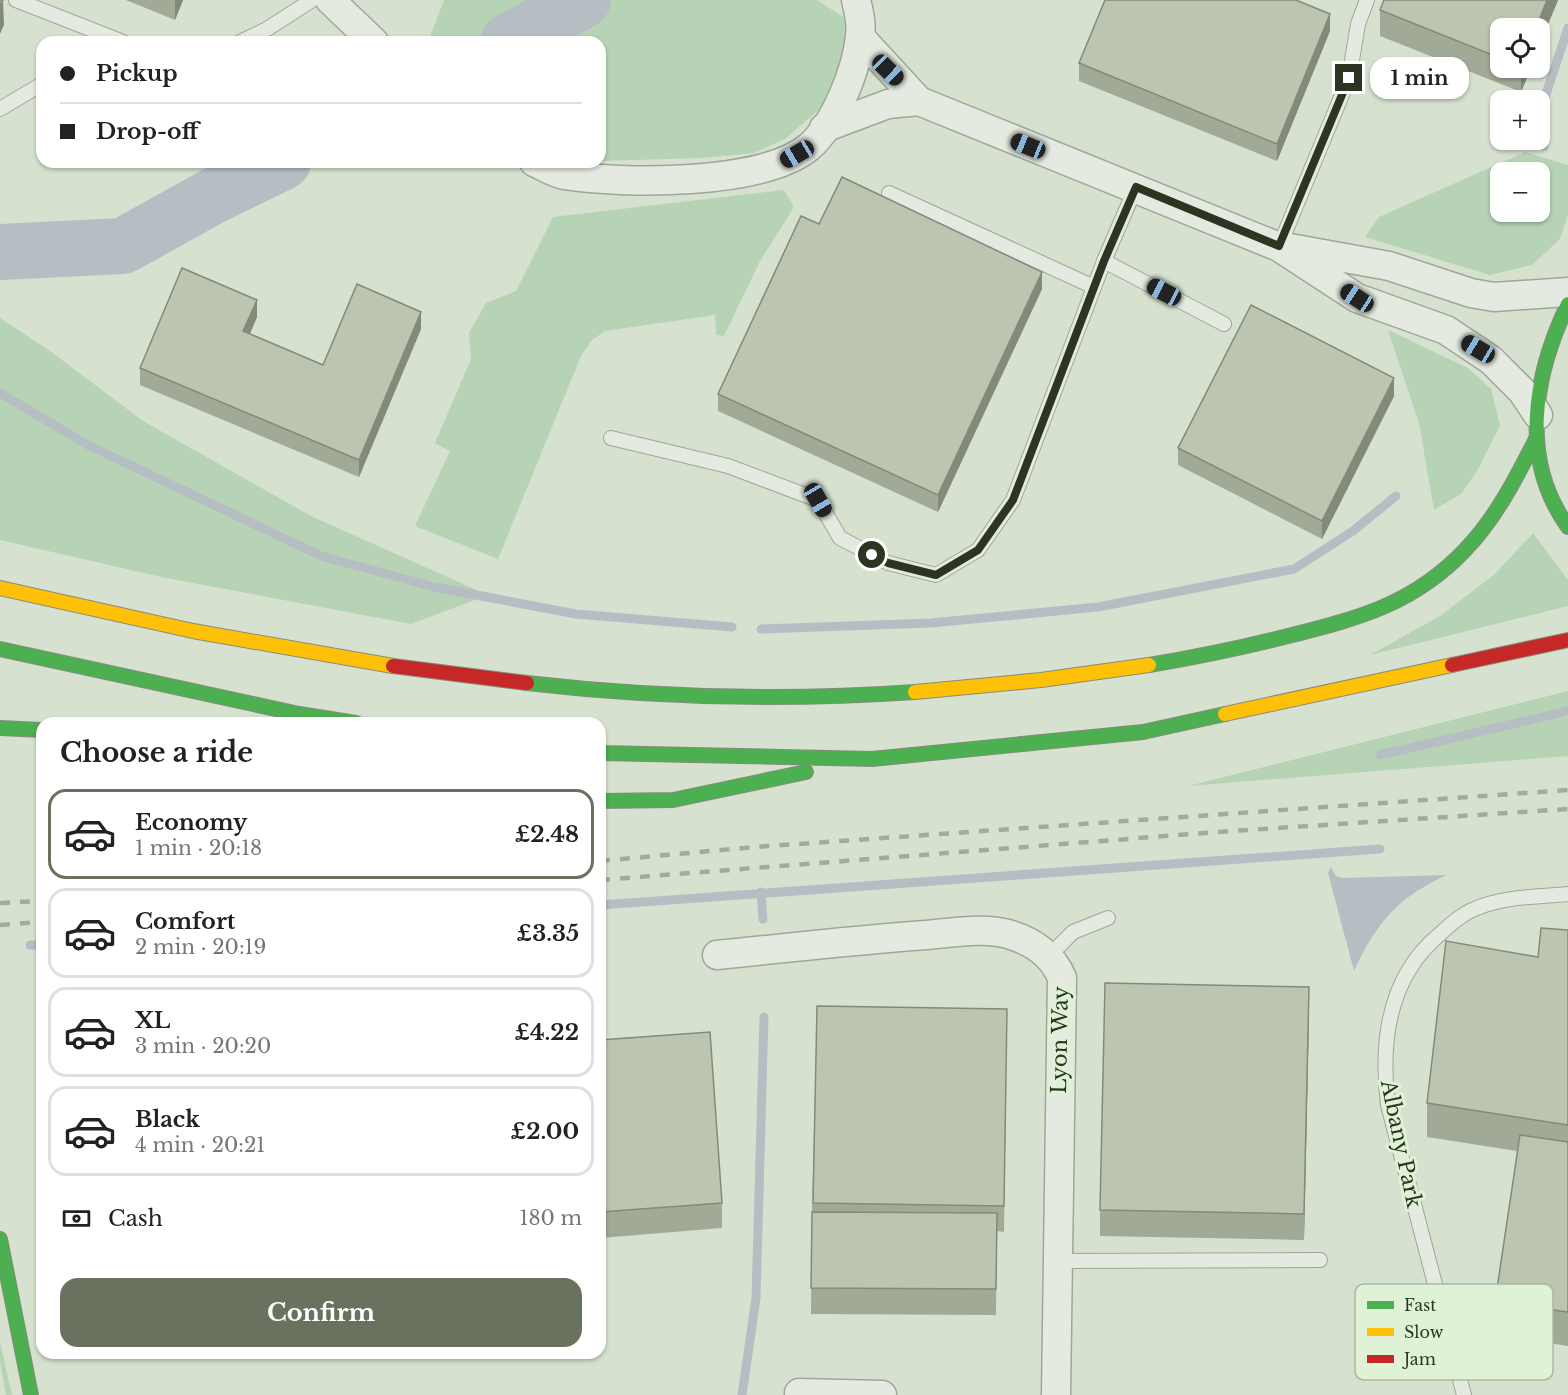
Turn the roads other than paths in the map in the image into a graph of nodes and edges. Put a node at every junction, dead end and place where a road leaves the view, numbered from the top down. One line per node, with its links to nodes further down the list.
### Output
1 (16, 0): 6 (lane)
2 (312, 0): 7 (lane)
3 (330, 0): 8 (street)
4 (856, 0): 9 (street)
5 (1367, 0): 17 (lane)
6 (102, 36)
7 (252, 36)
8 (367, 36)
9 (860, 37): 11 (street); 13 (street)
10 (36, 88): 12 (lane)
11 (920, 101): 13 (street); 15 (street)
12 (0, 109)
13 (825, 128): 14 (street)
14 (546, 168)
15 (1136, 187): 17 (street); 18 (lane)
16 (889, 193): 19 (lane)
17 (1279, 246): 20 (street); 23 (street)
18 (1104, 261): 19 (lane); 22 (lane)
19 (1094, 287): 24 (lane)
20 (1568, 292)
21 (1568, 304): 23 (main road)
22 (1224, 324)
23 (1537, 427): 25 (main road); 26 (main road)
24 (611, 438)
25 (1568, 527)
26 (0, 588)
27 (1568, 640): 33 (main road)
28 (0, 649): 29 (main road)
29 (318, 717)
30 (0, 728): 31 (main road)
31 (36, 730)
32 (606, 753): 33 (main road)
33 (872, 759): 34 (main road)
34 (606, 801)
35 (1568, 894): 42 (lane, Albany Park)
36 (1108, 918): 38 (lane)
37 (717, 955): 38 (street, Lyon Way)
38 (1049, 956): 41 (street, Lyon Way)
39 (0, 1239): 45 (main road)
40 (1320, 1260): 41 (lane)
41 (1057, 1261): 47 (street, Lyon Way)
42 (1435, 1284)
43 (1460, 1380): 48 (lane, Albany Park)
44 (799, 1393): 46 (street)
45 (31, 1395)
46 (882, 1395)
47 (1056, 1395)
48 (1464, 1395)

